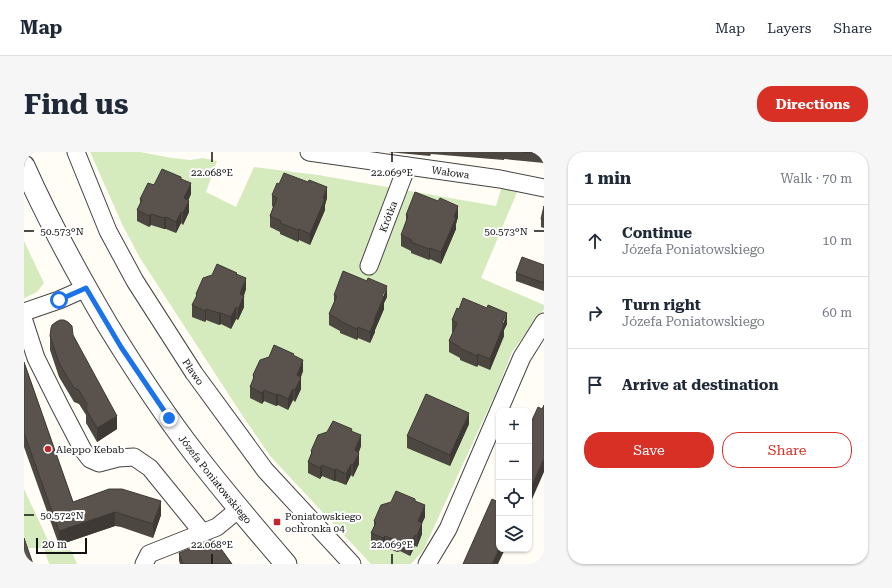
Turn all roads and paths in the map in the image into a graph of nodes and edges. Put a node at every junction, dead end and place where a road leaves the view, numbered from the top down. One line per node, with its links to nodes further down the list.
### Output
1 (76, 152): 16 (street, Pławo)
2 (309, 152): 3 (street, Wałowa)
3 (338, 154): 5 (street, Wałowa)
4 (24, 166): 8 (street, Józefa Poniatowskiego)
5 (407, 166): 6 (street, Wałowa); 7 (street, Krótka)
6 (544, 188)
7 (369, 266)
8 (86, 288): 9 (street); 12 (street, Józefa Poniatowskiego)
9 (24, 312)
10 (24, 321): 13 (street)
11 (544, 322): 17 (street)
12 (239, 509): 13 (street); 15 (street, Józefa Poniatowskiego)
13 (202, 532): 14 (street)
14 (144, 564)
15 (286, 564)
16 (352, 564)
17 (427, 564)

